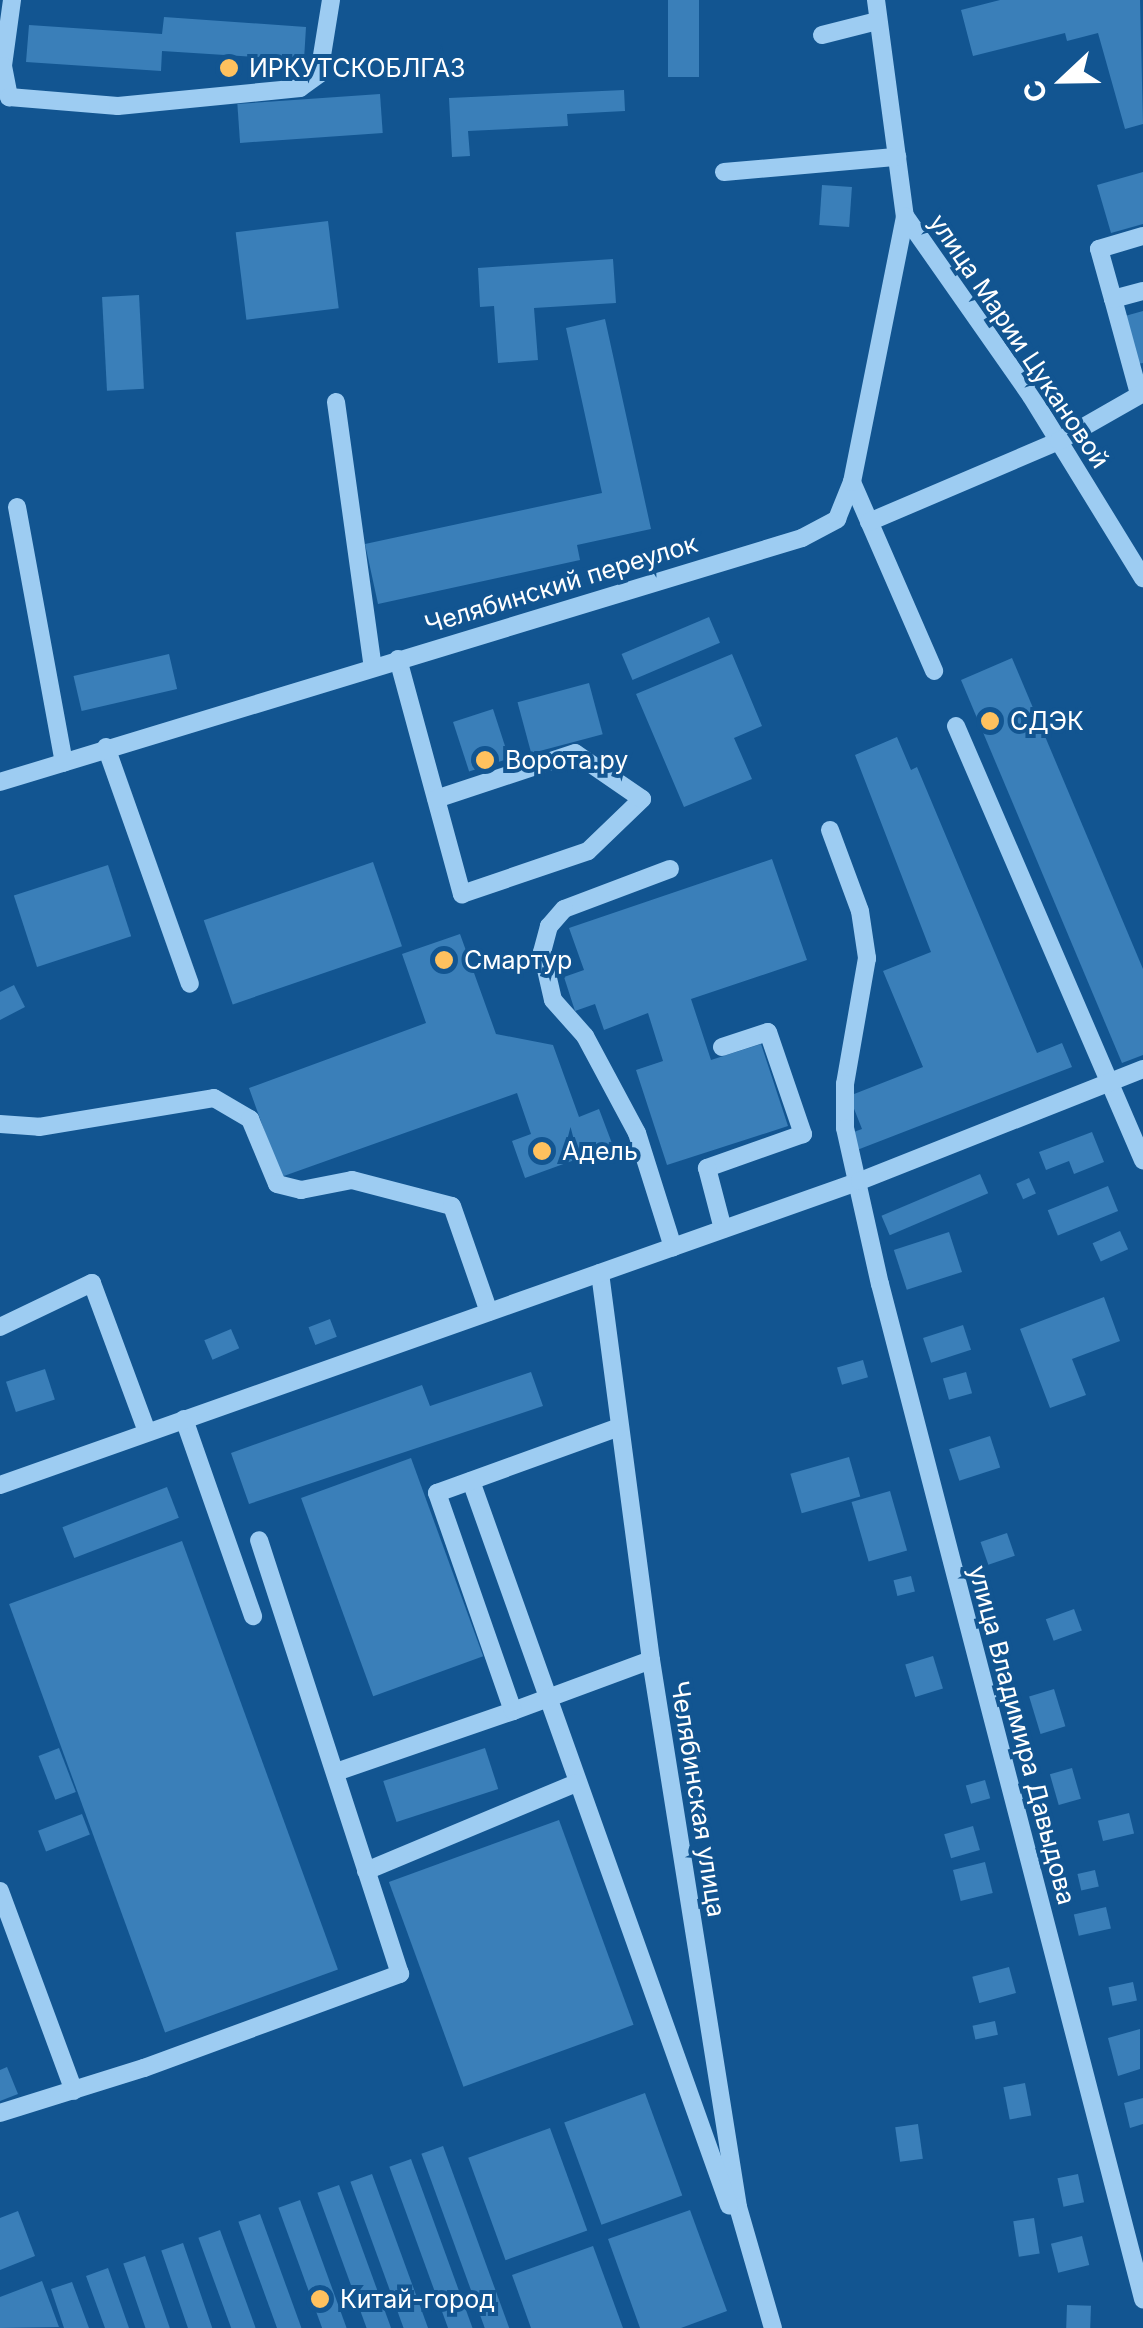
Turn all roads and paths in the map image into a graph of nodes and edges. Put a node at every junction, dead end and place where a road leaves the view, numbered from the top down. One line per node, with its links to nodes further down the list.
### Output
1 (12, 0): 2 (street)
2 (331, 0)
3 (876, 0): 4 (street, улица Марии Цукановой)
4 (878, 20): 5 (street); 6 (street, улица Марии Цукановой)
5 (822, 35)
6 (897, 157): 7 (street); 8 (street, улица Марии Цукановой)
7 (724, 172)
8 (905, 216): 14 (street, улица Марии Цукановой); 15 (street, Челябинский переулок)
9 (1143, 236): 11 (street)
10 (1143, 290): 11 (street)
11 (1113, 299): 12 (street)
12 (1141, 394): 14 (street)
13 (336, 402): 20 (street)
14 (1059, 442): 17 (street); 18 (street, улица Марии Цукановой)
15 (852, 482): 17 (street); 19 (street, Челябинский переулок)
16 (17, 507): 24 (street)
17 (869, 522): 21 (street)
18 (1143, 578)
19 (398, 659): 20 (street, Челябинский переулок); 26 (street)
20 (373, 667): 23 (street, Челябинский переулок)
21 (934, 671)
22 (956, 726): 32 (street)
23 (106, 746): 24 (street, Челябинский переулок); 29 (street)
24 (64, 762): 25 (street, Челябинский переулок)
25 (0, 782)
26 (436, 799): 26 (street)
27 (830, 830): 35 (street, улица Владимира Давыдова)
28 (670, 870): 37 (street)
29 (190, 984)
30 (722, 1047): 36 (street)
31 (1143, 1069): 32 (street)
32 (1113, 1082): 34 (street); 35 (street)
33 (0, 1124): 39 (street)
34 (1143, 1160)
35 (860, 1181): 36 (street); 58 (street, улица Владимира Давыдова)
36 (723, 1229): 37 (street)
37 (673, 1247): 38 (street)
38 (600, 1273): 39 (street); 42 (street, Челябинская улица)
39 (489, 1312): 41 (street)
40 (0, 1327): 43 (street)
41 (184, 1419): 43 (street); 47 (street)
42 (617, 1428): 44 (street); 48 (street, Челябинская улица)
43 (147, 1432): 45 (street)
44 (472, 1481): 49 (street); 50 (street)
45 (0, 1484)
46 (259, 1540): 51 (street)
47 (253, 1616)
48 (651, 1660): 49 (street); 57 (street, Челябинская улица)
49 (546, 1699): 50 (street); 52 (street)
50 (513, 1711): 51 (street)
51 (336, 1772): 53 (street)
52 (576, 1783): 53 (street); 57 (street)
53 (366, 1870): 55 (street)
54 (0, 1891): 55 (street)
55 (74, 2091): 56 (street)
56 (0, 2113)
57 (751, 2266): 59 (street, Челябинская улица)
58 (1143, 2299)
59 (770, 2327)

